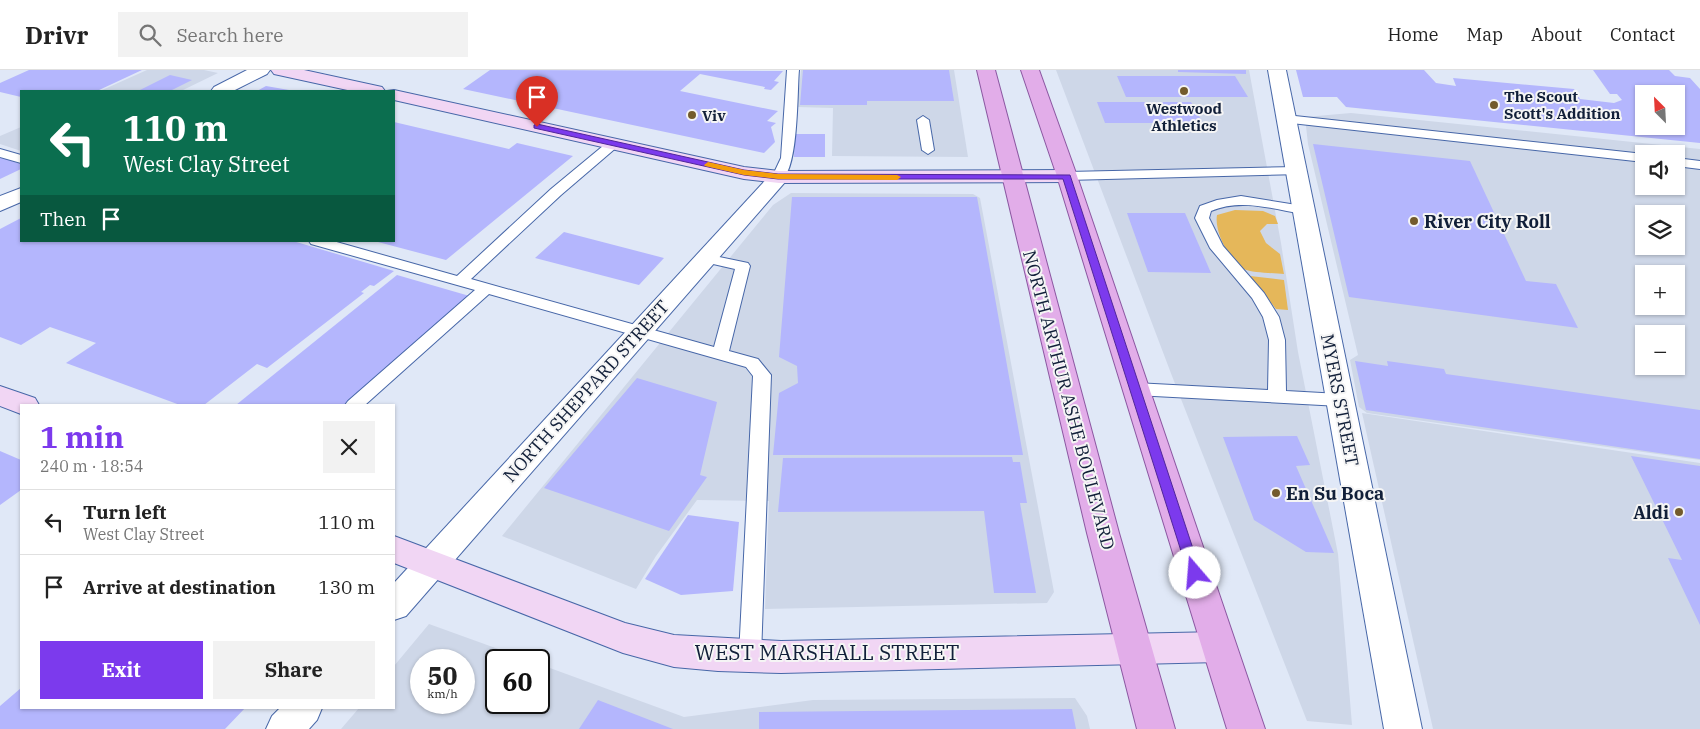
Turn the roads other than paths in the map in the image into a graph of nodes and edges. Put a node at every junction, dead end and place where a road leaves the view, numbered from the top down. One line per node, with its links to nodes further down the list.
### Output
1 (261, 70): 7 (street)
2 (280, 70): 8 (street)
3 (793, 70): 21 (lane)
4 (986, 70): 22 (main road, NORTH ARTHUR ASHE BOULEVARD)
5 (1030, 70): 20 (main road)
6 (1276, 70): 10 (street, MYERS STREET)
7 (222, 90)
8 (371, 90)
9 (395, 95): 12 (street)
10 (1286, 119): 15 (lane); 19 (street, MYERS STREET)
11 (923, 120): 13 (lane)
12 (613, 144): 21 (street); 28 (lane)
13 (928, 150)
14 (0, 153): 16 (lane)
15 (1635, 157)
16 (20, 159)
17 (1685, 163): 18 (lane)
18 (1700, 164)
19 (1296, 171): 20 (lane); 25 (street, MYERS STREET)
20 (1067, 176): 22 (street); 32 (main road)
21 (778, 177): 22 (street); 27 (street, NORTH SHEPPARD STREET)
22 (1012, 177): 42 (main road, NORTH ARTHUR ASHE BOULEVARD)
23 (20, 195): 24 (street)
24 (0, 206)
25 (1303, 210): 34 (lane); 35 (street, MYERS STREET)
26 (320, 242): 28 (lane)
27 (705, 258): 30 (street, NORTH SHEPPARD STREET); 31 (lane)
28 (460, 281): 29 (lane)
29 (487, 288): 30 (lane); 37 (lane)
30 (640, 330): 31 (lane); 39 (street, NORTH SHEPPARD STREET)
31 (720, 354): 43 (lane)
32 (1135, 389): 34 (lane); 41 (main road)
33 (0, 395): 36 (street)
34 (1277, 397): 35 (lane)
35 (1340, 400): 48 (street, MYERS STREET)
36 (22, 404)
37 (355, 404)
38 (395, 549): 39 (street, WEST MARSHALL STREET)
39 (431, 564): 40 (street, NORTH SHEPPARD STREET); 43 (street, WEST MARSHALL STREET)
40 (395, 605)
41 (1218, 647): 42 (street, WEST MARSHALL STREET); 47 (main road)
42 (1135, 649): 43 (street, WEST MARSHALL STREET); 46 (main road, NORTH ARTHUR ASHE BOULEVARD)
43 (750, 656)
44 (303, 709): 45 (street)
45 (284, 729)
46 (1156, 729)
47 (1246, 729)
48 (1403, 729)

